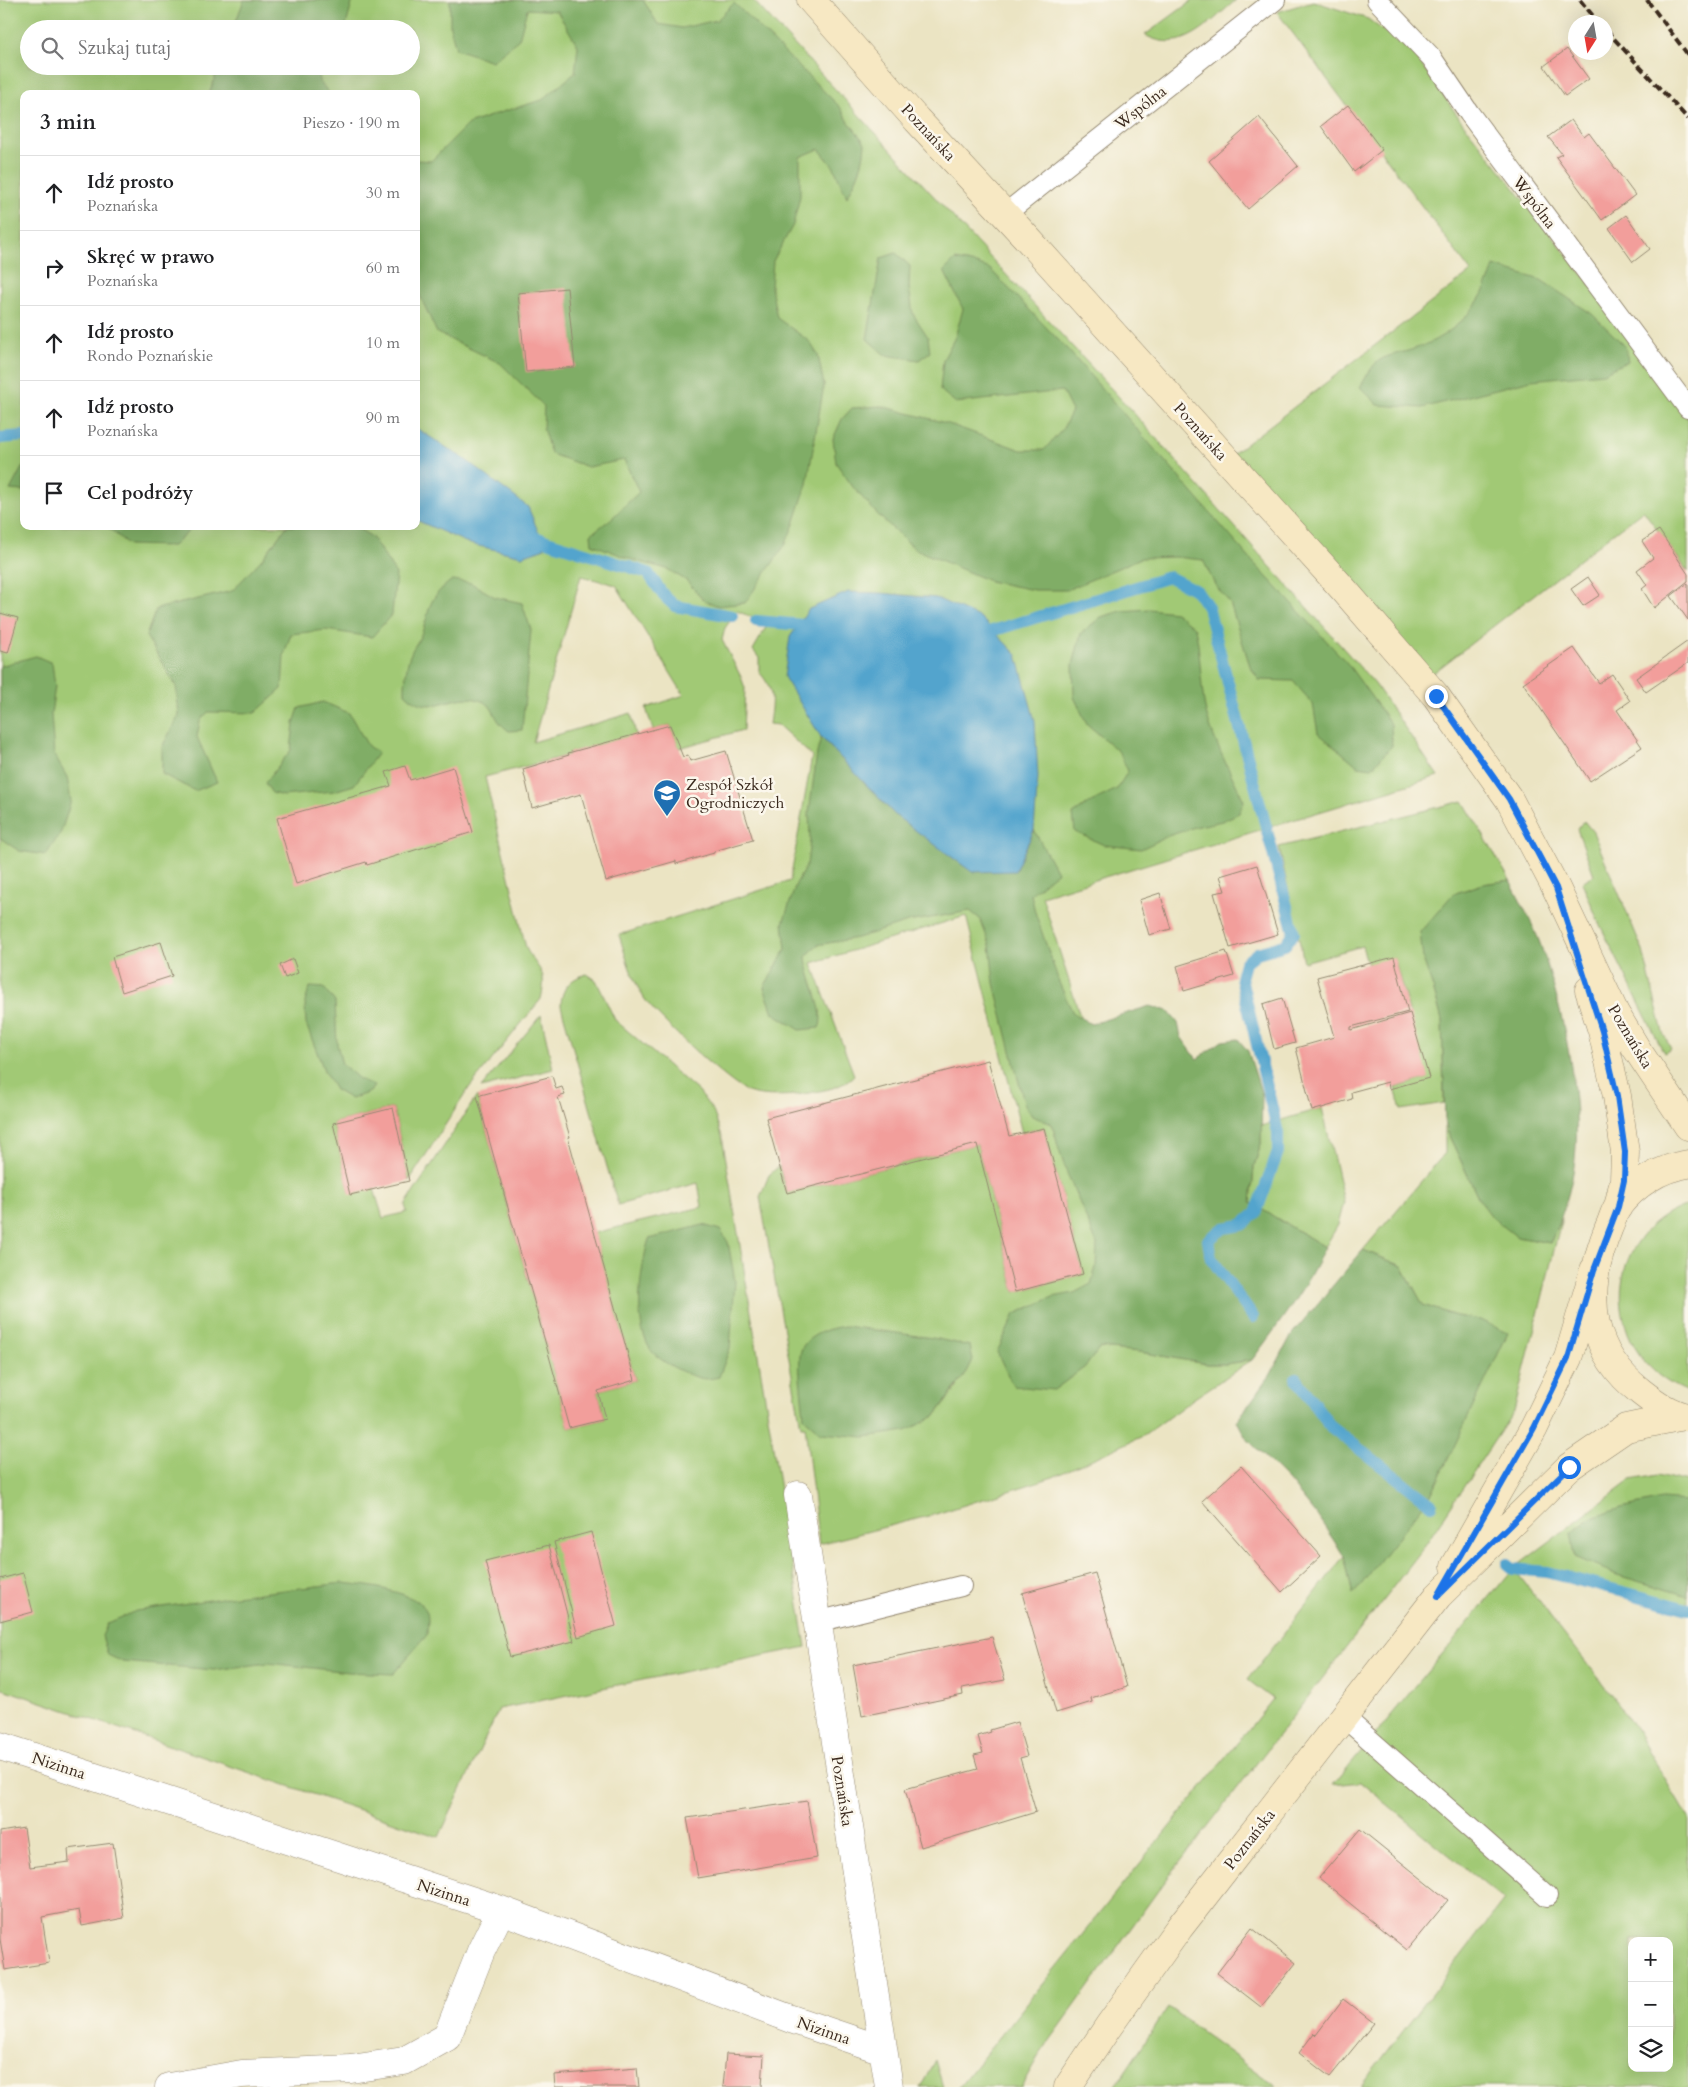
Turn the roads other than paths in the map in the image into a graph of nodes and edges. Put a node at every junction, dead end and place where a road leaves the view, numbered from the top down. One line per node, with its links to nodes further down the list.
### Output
1 (811, 0): 4 (main road, Poznańska)
2 (1275, 0): 4 (lane, Wspólna)
3 (1377, 0): 5 (lane, Wspólna)
4 (1005, 214): 6 (main road, Poznańska)
5 (1688, 408)
6 (1556, 888): 7 (main road, Poznańska); 9 (main road, Poznańska)
7 (1688, 1126)
8 (1688, 1164): 9 (main road)
9 (1618, 1207): 10 (main road, Poznańska)
10 (1594, 1270): 11 (main road); 14 (main road, Poznańska)
11 (1686, 1416): 14 (main road, Poznańska)
12 (798, 1495): 15 (street, Poznańska)
13 (961, 1586): 15 (lane)
14 (1438, 1596): 16 (main road, Poznańska)
15 (817, 1622): 20 (street, Poznańska)
16 (1344, 1717): 18 (lane); 23 (main road, Poznańska)
17 (0, 1746): 19 (street, Nizinna)
18 (1547, 1896)
19 (501, 1910): 20 (street, Nizinna); 21 (street)
20 (883, 2050): 22 (street, Poznańska)
21 (169, 2087)
22 (889, 2087)
23 (1068, 2087)

